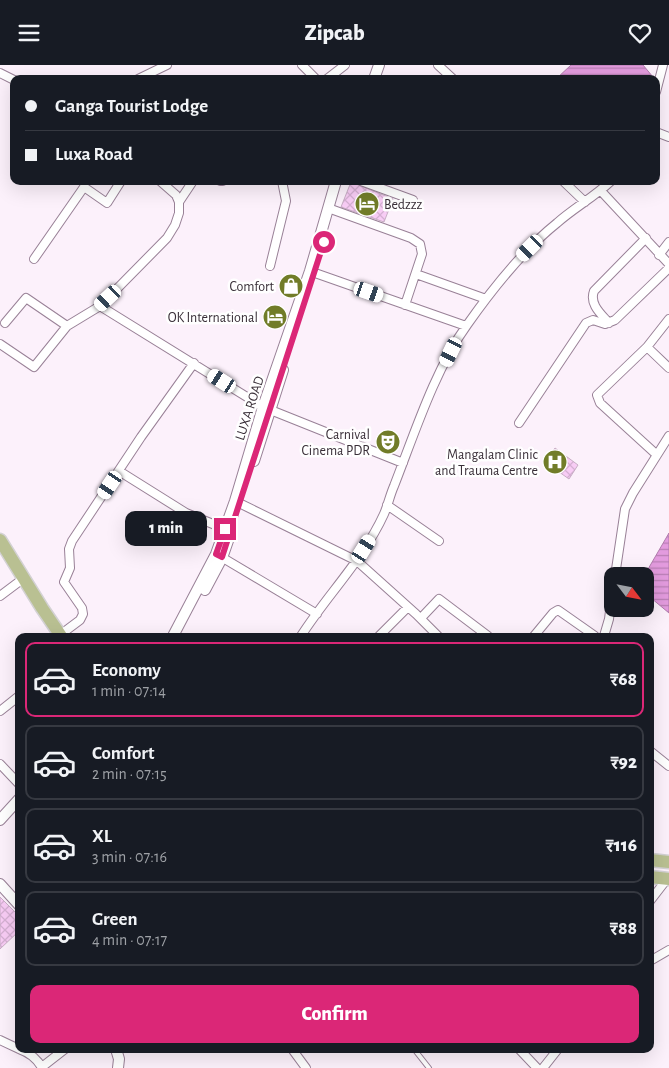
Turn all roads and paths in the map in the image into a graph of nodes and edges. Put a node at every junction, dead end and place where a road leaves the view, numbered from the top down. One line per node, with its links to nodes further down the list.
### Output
1 (167, 65): 5 (street)
2 (302, 65): 6 (street)
3 (345, 65): 7 (street)
4 (438, 65): 8 (street)
5 (146, 75)
6 (312, 75)
7 (332, 75)
8 (449, 75)
9 (118, 185): 26 (street)
10 (165, 185): 20 (street)
11 (190, 185): 20 (street)
12 (283, 185): 28 (street)
13 (335, 185): 22 (street, LUXA ROAD)
14 (340, 185): 22 (street)
15 (373, 185): 19 (street)
16 (567, 185): 21 (street)
17 (607, 185): 18 (street)
18 (601, 191): 21 (street); 23 (street)
19 (413, 200)
20 (179, 202): 34 (street)
21 (585, 202): 32 (street)
22 (331, 209): 30 (street); 31 (street); 44 (street, LUXA ROAD)
23 (646, 238): 25 (street); 37 (street)
24 (669, 242): 25 (street)
25 (659, 255): 27 (street)
26 (34, 259)
27 (669, 264)
28 (270, 266)
29 (669, 268): 37 (street)
30 (315, 273): 33 (street); 44 (street)
31 (416, 274): 32 (street); 33 (street)
32 (486, 299): 39 (street)
33 (405, 305): 39 (street)
34 (100, 306): 38 (street); 42 (street)
35 (669, 319): 41 (street)
36 (5, 323): 38 (street)
37 (609, 323): 45 (street)
38 (67, 326): 40 (street)
39 (466, 326): 48 (street)
40 (0, 344)
41 (647, 347): 43 (street); 47 (street)
42 (194, 363): 44 (street); 49 (street)
43 (669, 368)
44 (266, 408): 48 (street); 50 (street, LUXA ROAD)
45 (519, 423)
46 (669, 436): 47 (street)
47 (657, 455): 57 (street)
48 (403, 463): 51 (street)
49 (119, 471): 52 (street); 65 (street)
50 (238, 502): 52 (street, LUXA ROAD); 55 (street); 56 (street)
51 (387, 505): 54 (street); 56 (street)
52 (225, 529): 55 (street, LUXA ROAD)
53 (0, 540): 58 (main road)
54 (440, 541)
55 (219, 556): 61 (street); 66 (street, LUXA ROAD); 67 (street)
56 (357, 561): 60 (street); 61 (street)
57 (616, 567)
58 (24, 578): 59 (street); 64 (main road)
59 (0, 596)
60 (408, 607): 63 (street); 69 (street)
61 (316, 614): 68 (street)
62 (609, 617): 74 (street)
63 (421, 618): 70 (street); 71 (street)
64 (59, 633)
65 (63, 633)
66 (175, 633)
67 (181, 633)
68 (303, 633)
69 (382, 633)
70 (435, 633)
71 (484, 633)
72 (536, 633): 73 (street)
73 (591, 633)
74 (605, 633)
75 (0, 699): 77 (street)
76 (15, 699): 77 (street)
77 (3, 709)
78 (654, 757): 80 (street)
79 (0, 764): 81 (street)
80 (669, 766)
81 (15, 780)
82 (15, 803): 83 (street)
83 (0, 820)
84 (654, 860): 85 (main road)
85 (669, 862)
86 (654, 877): 87 (main road)
87 (668, 878): 89 (street)
88 (0, 884): 90 (street)
89 (654, 896)
90 (15, 901)
91 (669, 950): 92 (street)
92 (654, 959)
93 (1, 1043): 94 (street)
94 (15, 1048)
95 (29, 1053): 102 (street)
96 (60, 1053): 102 (street)
97 (117, 1053): 103 (street)
98 (295, 1053): 104 (street)
99 (417, 1053): 105 (lane)
100 (523, 1053): 106 (street)
101 (555, 1053): 107 (street)
102 (42, 1067)
103 (118, 1068)
104 (306, 1068)
105 (430, 1068)
106 (537, 1068)
107 (544, 1068)

